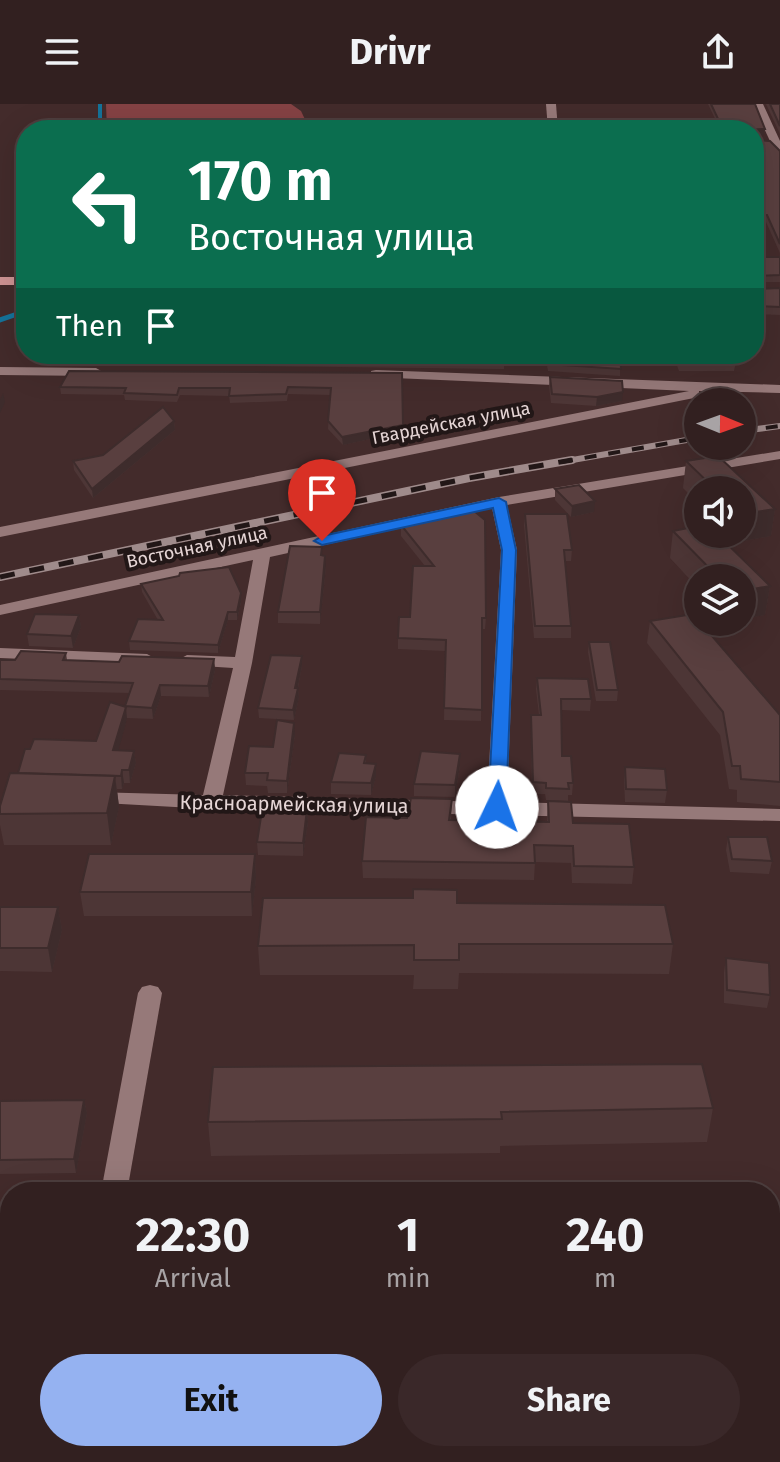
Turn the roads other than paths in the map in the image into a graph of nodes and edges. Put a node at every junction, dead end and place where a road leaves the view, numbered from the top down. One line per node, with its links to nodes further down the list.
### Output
1 (764, 124): 2 (street)
2 (780, 152)
3 (0, 371): 4 (street)
4 (111, 372)
5 (364, 373): 6 (street)
6 (705, 388)
7 (756, 389): 8 (street)
8 (780, 389)
9 (684, 396): 12 (street, Гвардейская улица)
10 (780, 455): 11 (street, Восточная улица)
11 (499, 502): 13 (street, Восточная улица); 19 (street)
12 (0, 532)
13 (262, 554): 14 (street, Восточная улица); 16 (street)
14 (0, 610)
15 (0, 653): 16 (street)
16 (243, 663): 18 (street)
17 (79, 798): 18 (street, Красноармейская улица)
18 (211, 803): 19 (street, Красноармейская улица)
19 (497, 807): 20 (street, Красноармейская улица)
20 (780, 815)
21 (150, 993): 22 (street)
22 (116, 1182)

